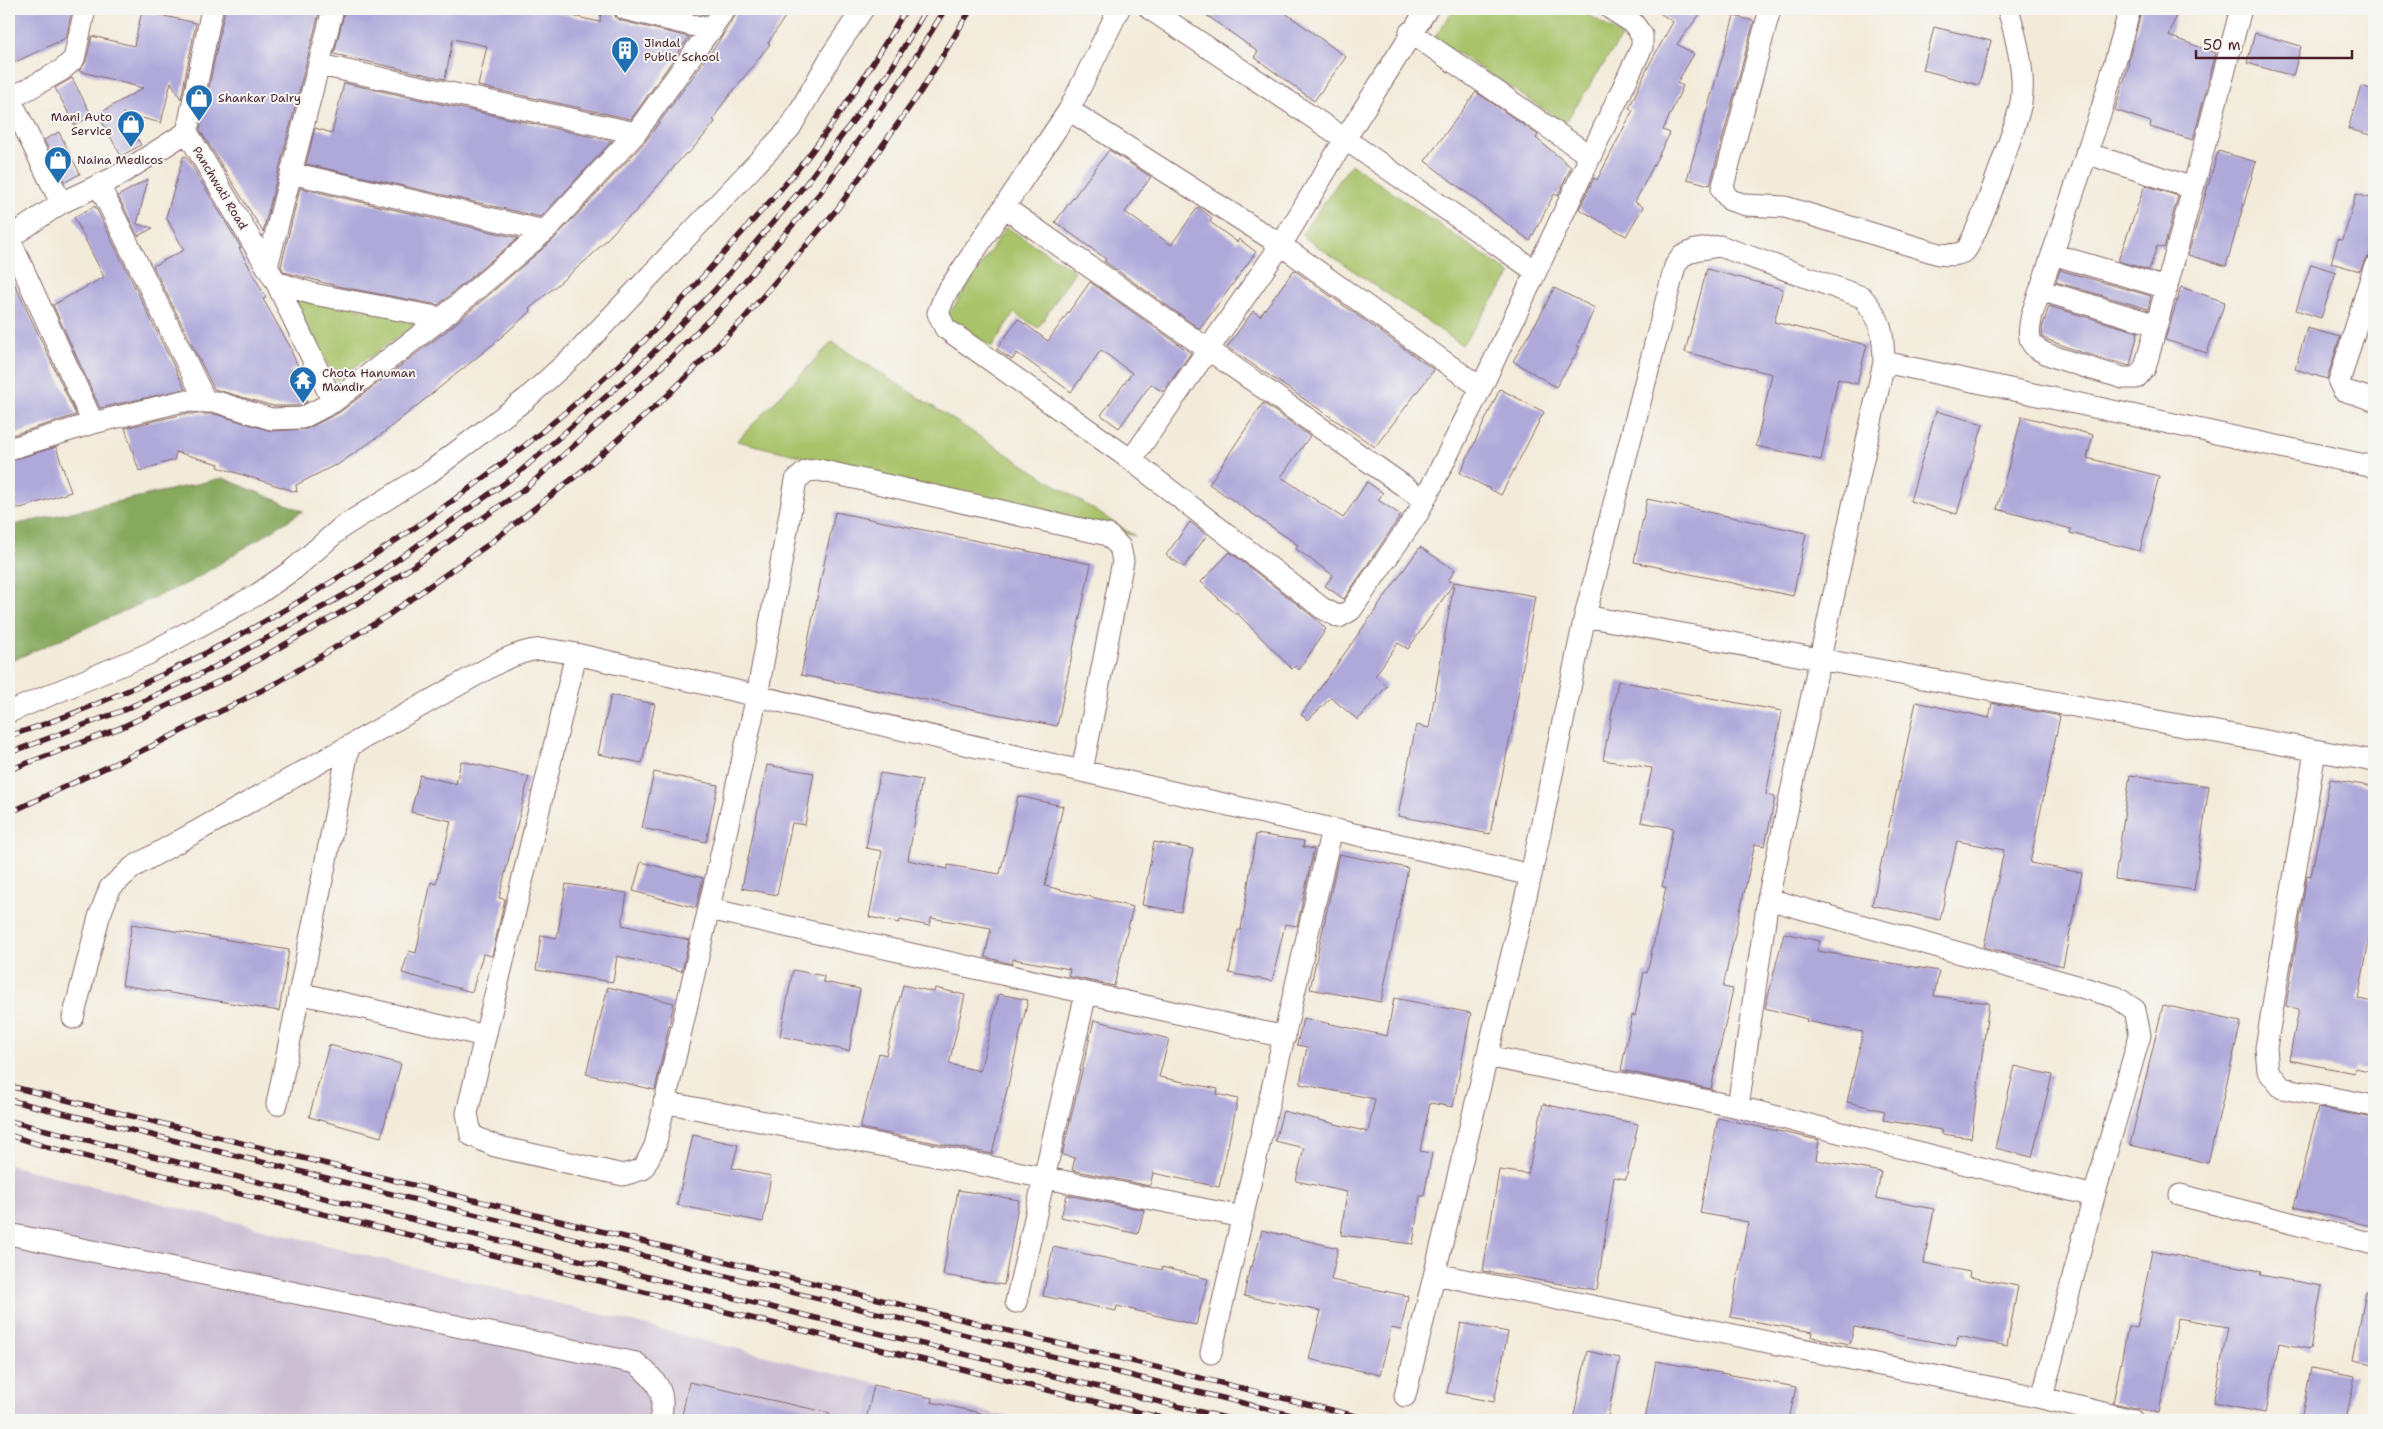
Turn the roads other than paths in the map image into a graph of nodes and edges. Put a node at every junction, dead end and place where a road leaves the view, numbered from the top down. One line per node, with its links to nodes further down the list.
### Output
1 (85, 9): 18 (street)
2 (212, 9): 20 (street)
3 (333, 9): 17 (street)
4 (625, 9): 15 (street)
5 (725, 9): 15 (street)
6 (864, 9): 56 (street)
7 (1119, 9): 19 (street)
8 (1150, 9): 22 (street)
9 (1427, 9): 16 (street)
10 (1611, 9): 24 (street)
11 (1770, 9): 12 (street)
12 (2008, 9)
13 (2130, 9): 23 (street)
14 (2234, 10): 27 (street)
15 (712, 30): 21 (street)
16 (1410, 32): 22 (street); 24 (street)
17 (320, 65): 21 (street); 25 (street)
18 (10, 98): 28 (street)
19 (1069, 110): 29 (street); 32 (street)
20 (187, 132): 26 (street, Panchwati Road); 36 (street, Panchwati Road)
21 (636, 133): 30 (street)
22 (1345, 139): 32 (street); 35 (street)
23 (2086, 154): 27 (street); 33 (street)
24 (1590, 156): 35 (street)
25 (291, 173): 30 (street); 36 (street)
26 (99, 185): 28 (street, Panchwati Road); 45 (street)
27 (2193, 188): 37 (street)
28 (61, 203): 31 (street, Panchwati Road)
29 (1004, 207): 41 (street); 49 (street)
30 (545, 231): 39 (street)
31 (9, 238): 47 (street)
32 (1281, 245): 41 (street); 43 (street)
33 (2052, 254): 37 (street); 38 (street)
34 (2374, 268): 44 (street)
35 (1535, 271): 43 (street)
36 (272, 275): 39 (street); 46 (street, Panchwati Road)
37 (2167, 288): 40 (street)
38 (2040, 290): 40 (street); 40 (street)
39 (442, 318): 46 (street)
40 (2157, 325)
41 (1209, 349): 49 (street); 51 (street)
42 (1884, 362): 50 (street); 52 (street); 54 (street)
43 (1481, 388): 51 (street)
44 (2374, 400)
45 (206, 402): 46 (street); 47 (street)
46 (333, 402)
47 (93, 423): 48 (street)
48 (9, 449)
49 (1131, 460): 51 (street)
50 (2374, 467)
51 (1424, 500)
52 (1585, 616): 54 (street); 62 (street)
53 (576, 654): 55 (street); 57 (street); 68 (street)
54 (1819, 659): 58 (street); 63 (street)
55 (757, 696): 60 (street); 60 (street); 64 (street)
56 (9, 712)
57 (349, 746): 66 (street); 67 (street)
58 (2315, 751): 59 (street); 73 (street)
59 (2374, 761)
60 (1082, 771): 61 (street)
61 (1332, 829): 62 (street); 69 (street)
62 (1531, 875): 70 (street)
63 (1768, 899): 74 (street); 77 (street)
64 (709, 909): 65 (street); 71 (street)
65 (1086, 992): 69 (street); 75 (street)
66 (299, 993): 68 (street); 72 (street)
67 (73, 1018)
68 (486, 1036): 71 (street)
69 (1285, 1037): 78 (street)
70 (1487, 1056): 74 (street); 81 (street)
71 (664, 1102): 75 (street)
72 (277, 1104)
73 (2374, 1106)
74 (1738, 1107): 77 (street)
75 (1043, 1178): 78 (street); 82 (street)
76 (2180, 1195): 80 (street)
77 (2094, 1196): 85 (street)
78 (1243, 1217): 83 (street)
79 (9, 1234): 86 (street)
80 (2374, 1244)
81 (1435, 1274): 84 (street); 85 (street)
82 (1016, 1302)
83 (1211, 1353)
84 (1405, 1396)
85 (2042, 1398): 87 (street)
86 (660, 1420)
87 (2132, 1420)

